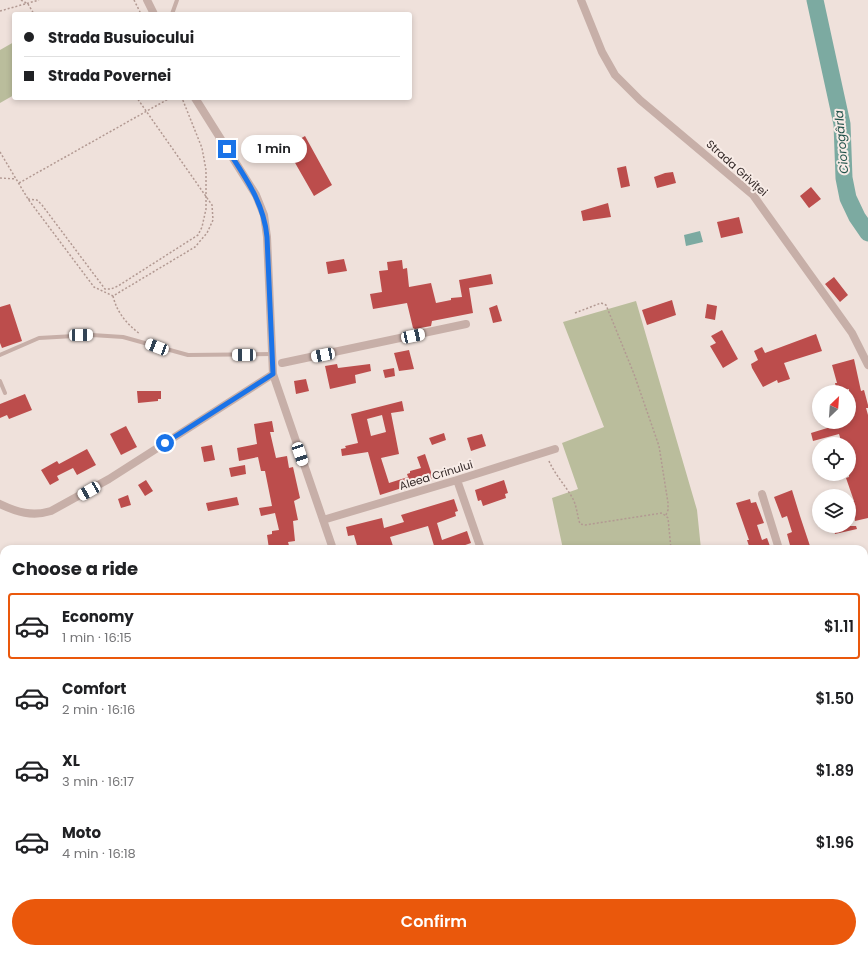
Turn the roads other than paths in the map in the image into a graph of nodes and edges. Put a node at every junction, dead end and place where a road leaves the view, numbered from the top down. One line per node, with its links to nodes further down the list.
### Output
1 (147, 0): 4 (street)
2 (177, 0): 5 (lane)
3 (581, 0): 12 (street, Strada Griviței)
4 (153, 12)
5 (173, 12)
6 (197, 100): 8 (street)
7 (466, 324): 10 (street)
8 (272, 354): 9 (lane); 11 (street)
9 (0, 355)
10 (282, 363): 11 (lane)
11 (272, 365): 13 (street)
12 (868, 365)
13 (273, 374): 19 (street); 20 (street)
14 (0, 381): 15 (lane)
15 (5, 393)
16 (555, 449): 17 (street, Aleea Crinului)
17 (457, 480): 20 (street, Aleea Crinului); 22 (street)
18 (762, 494): 23 (street)
19 (0, 504)
20 (323, 520): 21 (street)
21 (332, 545)
22 (480, 545)
23 (778, 545)

